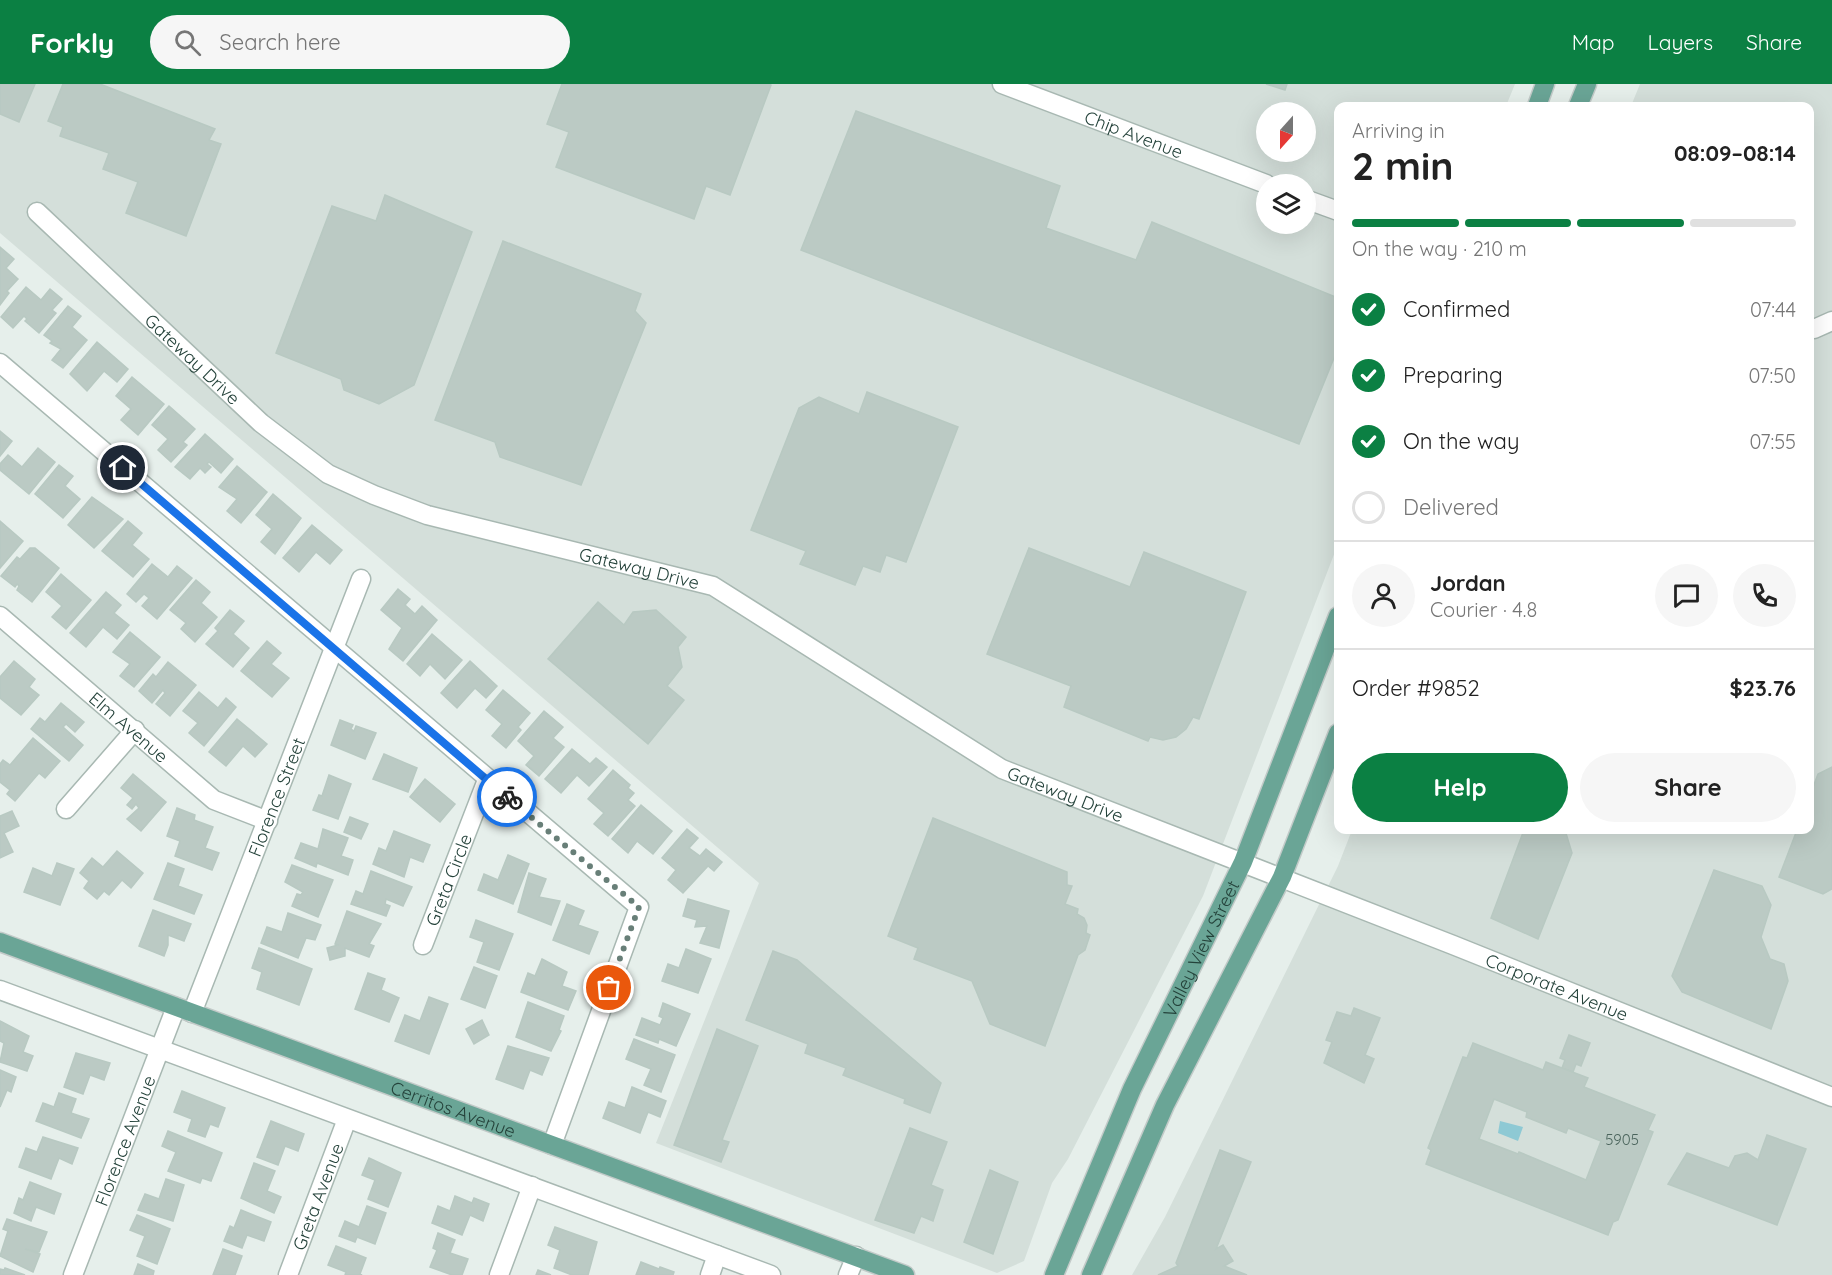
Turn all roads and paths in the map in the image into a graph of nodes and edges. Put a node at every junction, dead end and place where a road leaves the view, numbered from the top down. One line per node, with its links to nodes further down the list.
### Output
1 (1002, 84): 6 (street, Chip Avenue)
2 (1545, 84): 4 (main road)
3 (1587, 84): 5 (main road)
4 (1538, 102)
5 (1580, 102)
6 (1256, 180)
7 (1316, 203): 8 (street)
8 (1334, 210)
9 (37, 212): 22 (street, Gateway Drive)
10 (1832, 321): 11 (street)
11 (1814, 331)
12 (0, 363): 16 (street)
13 (361, 579): 16 (street, Florence Street)
14 (0, 616): 17 (street, Elm Avenue)
15 (1334, 626): 22 (main road, Valley View Street)
16 (334, 647): 19 (street); 21 (street, Florence Street)
17 (135, 730): 20 (street); 21 (street, Elm Avenue)
18 (1334, 743): 23 (main road)
19 (487, 780): 25 (street, Greta Circle); 31 (street)
20 (66, 809)
21 (268, 821): 27 (street, Florence Street)
22 (1243, 862): 23 (street, Gateway Drive); 42 (main road, Valley View Street)
23 (1282, 877): 29 (street, Corporate Avenue); 43 (main road)
24 (0, 942): 27 (main road, Cerritos Avenue)
25 (423, 945)
26 (0, 990): 28 (street)
27 (184, 1010): 28 (street, Florence Avenue); 31 (main road, Cerritos Avenue)
28 (158, 1049): 30 (street); 35 (street, Florence Avenue)
29 (1832, 1097)
30 (347, 1119): 32 (street); 36 (street, Greta Avenue)
31 (552, 1145): 34 (main road, Cerritos Avenue)
32 (532, 1186): 33 (street); 37 (street)
33 (717, 1255): 38 (street); 39 (street)
34 (856, 1256): 40 (street); 41 (main road, Cerritos Avenue)
35 (73, 1275)
36 (288, 1275)
37 (499, 1275)
38 (710, 1275)
39 (771, 1275)
40 (848, 1275)
41 (905, 1275)
42 (1054, 1275)
43 (1091, 1275)

